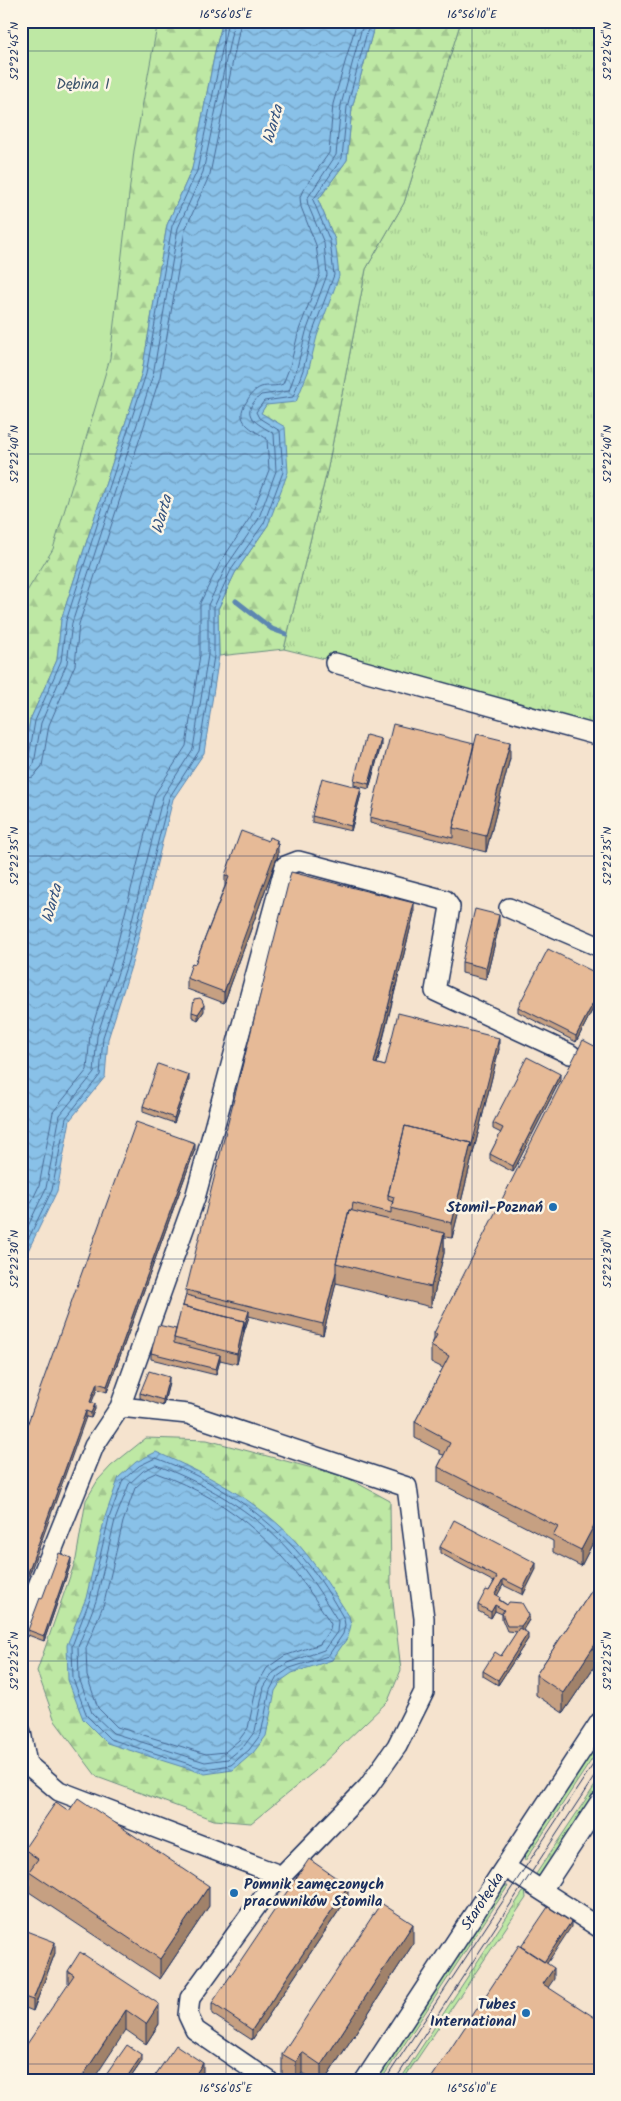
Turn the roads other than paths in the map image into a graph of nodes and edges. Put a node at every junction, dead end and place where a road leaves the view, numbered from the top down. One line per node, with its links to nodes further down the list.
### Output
1 (335, 663): 2 (street)
2 (600, 736)
3 (509, 908): 4 (street)
4 (600, 947)
5 (570, 1054): 6 (street)
6 (120, 1407): 7 (street); 12 (street)
7 (21, 1628)
8 (600, 1722): 11 (street, Starołęcka)
9 (21, 1732): 12 (street)
10 (600, 1802): 13 (street)
11 (505, 1867): 13 (street); 16 (street, Starołęcka)
12 (282, 1876): 15 (street)
13 (542, 1890): 14 (street)
14 (600, 1928)
15 (268, 2080)
16 (365, 2080)

